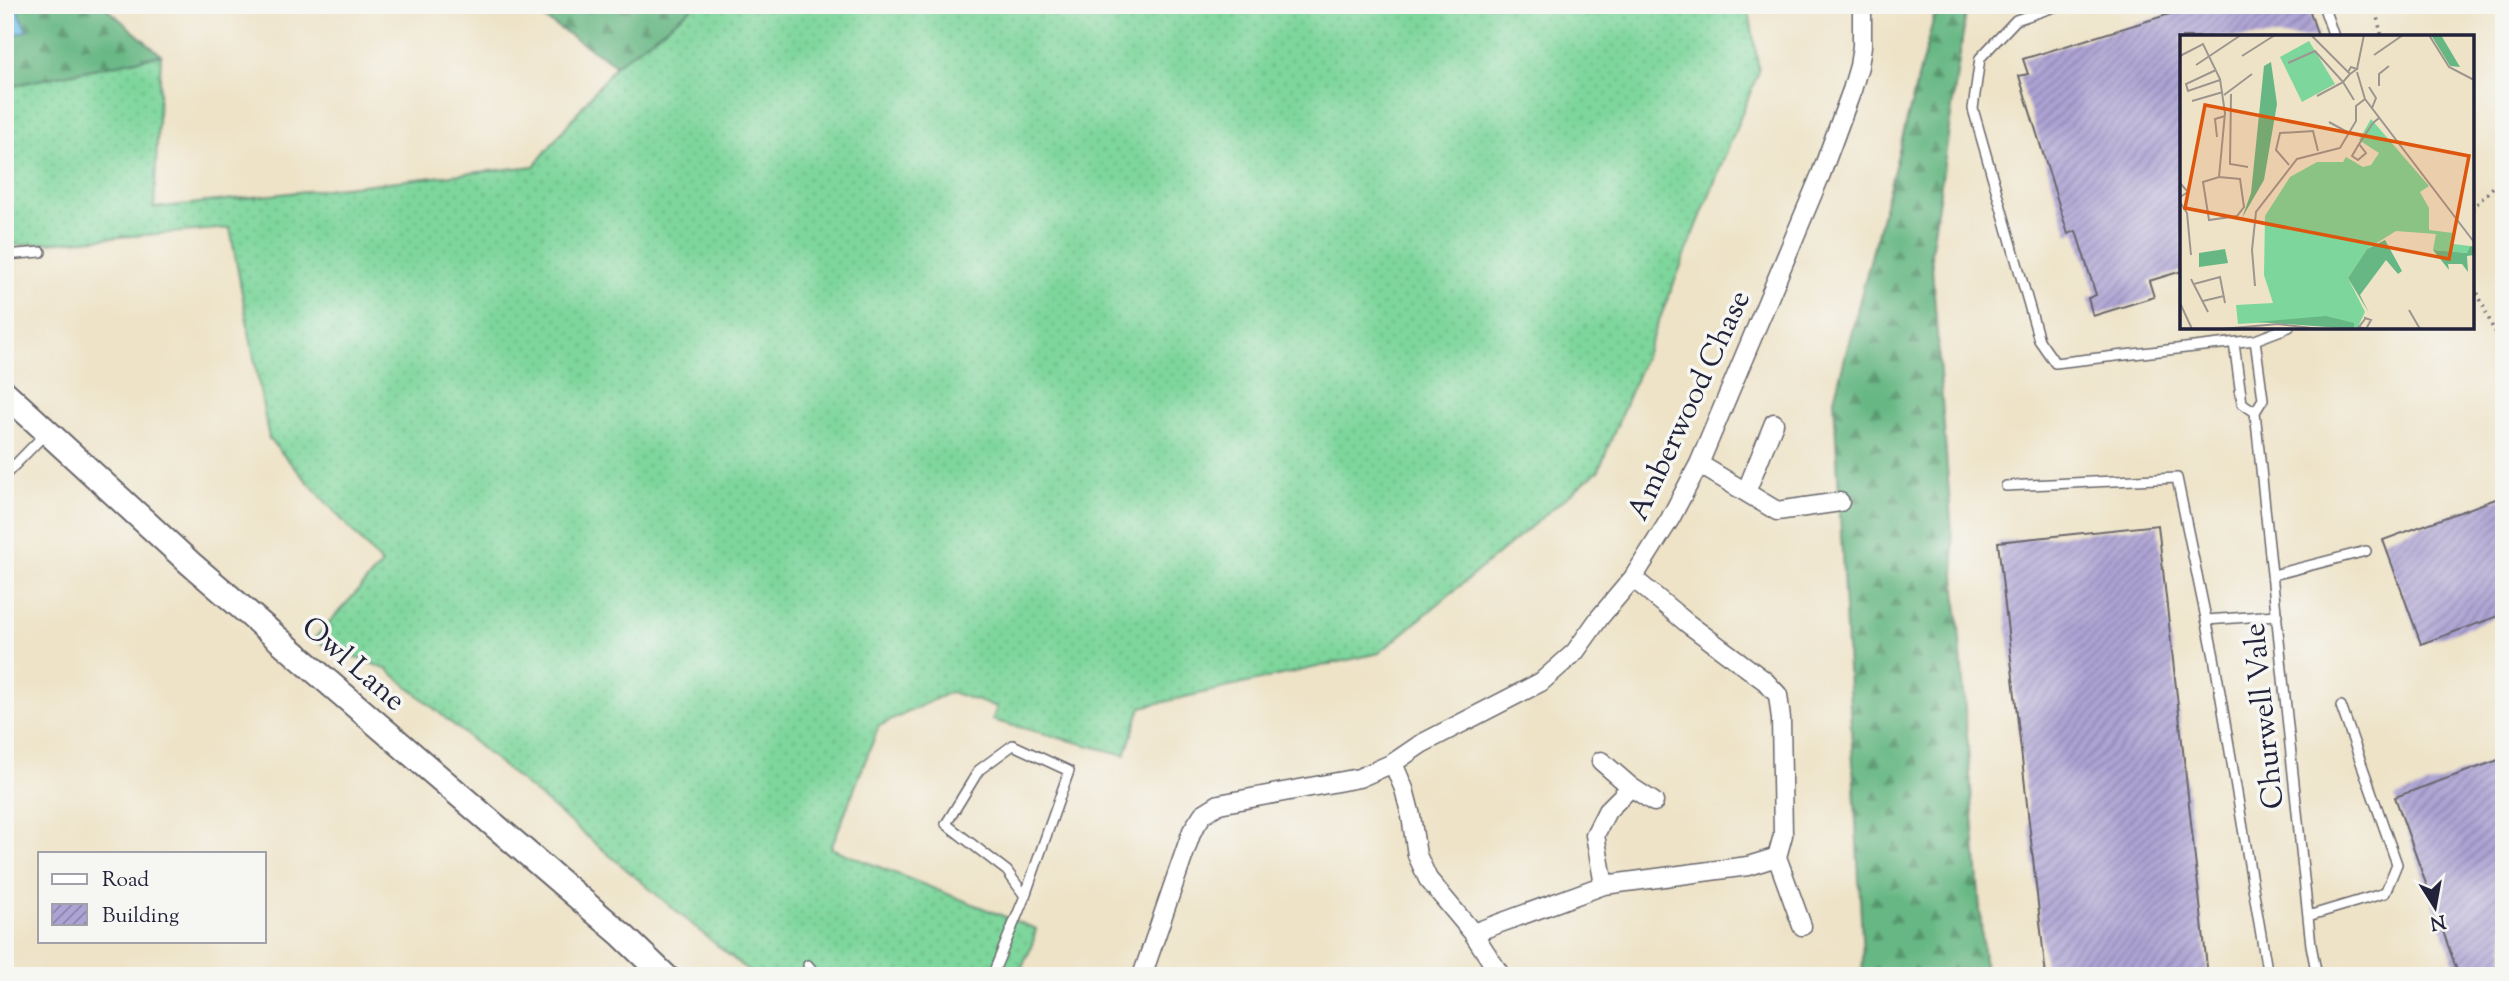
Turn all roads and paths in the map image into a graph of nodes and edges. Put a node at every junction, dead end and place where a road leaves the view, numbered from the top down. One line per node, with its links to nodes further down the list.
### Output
1 (1862, 5): 20 (street, Amberwood Chase)
2 (2060, 5): 14 (lane)
3 (2323, 5): 5 (lane)
4 (2374, 5): 6 (path)
5 (2333, 35)
6 (2382, 35)
7 (2504, 176): 8 (path)
8 (2474, 207)
9 (41, 252): 10 (lane)
10 (5, 255)
11 (2474, 285): 15 (path)
12 (2284, 329): 13 (lane)
13 (2255, 340): 14 (lane); 17 (lane)
14 (2234, 343): 17 (lane)
15 (2504, 354)
16 (5, 393): 19 (main road, Owl Lane)
17 (2256, 412): 26 (lane, Churwell Vale)
18 (1774, 423): 23 (street)
19 (47, 432): 21 (lane); 43 (main road, Owl Lane)
20 (1699, 464): 23 (street); 27 (street, Amberwood Chase)
21 (5, 475)
22 (2006, 486): 29 (lane)
23 (1745, 492): 24 (street)
24 (1840, 502)
25 (2366, 551): 26 (lane)
26 (2273, 575): 28 (lane, Churwell Vale)
27 (1633, 578): 32 (street, Amberwood Chase); 35 (street)
28 (2277, 615): 29 (lane); 38 (lane, Churwell Vale)
29 (2206, 620): 47 (lane)
30 (2341, 706): 38 (lane)
31 (1601, 761): 33 (street)
32 (1393, 763): 40 (street); 46 (street, Amberwood Chase)
33 (1631, 787): 34 (street); 36 (street)
34 (1654, 802)
35 (1777, 857): 36 (street); 39 (street)
36 (1604, 885): 40 (street)
37 (1025, 896): 37 (lane); 45 (lane)
38 (2308, 916): 48 (lane, Churwell Vale)
39 (1802, 926)
40 (1473, 933): 42 (street)
41 (808, 965): 44 (lane)
42 (1499, 973)
43 (665, 976)
44 (817, 976)
45 (992, 976)
46 (1142, 976)
47 (2268, 976)
48 (2317, 976)

